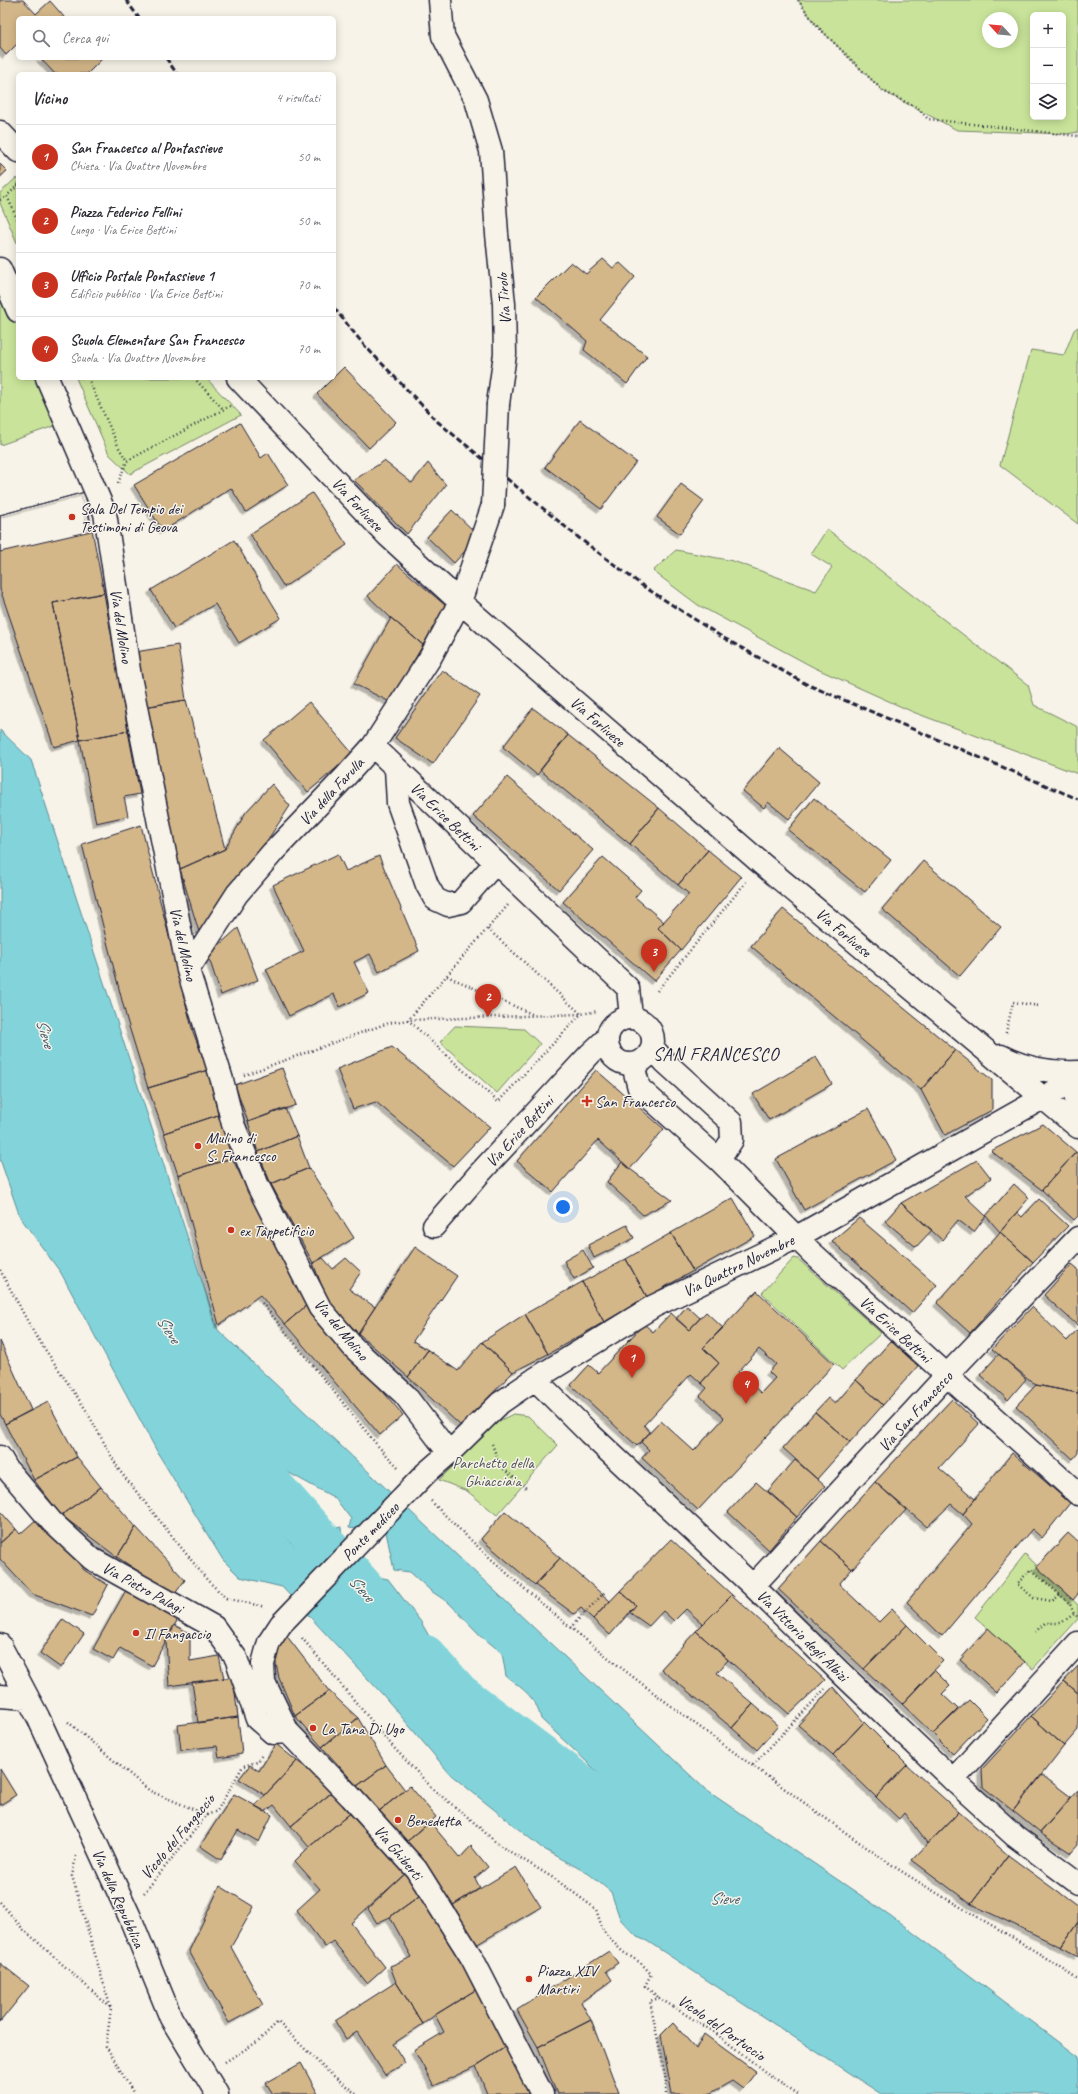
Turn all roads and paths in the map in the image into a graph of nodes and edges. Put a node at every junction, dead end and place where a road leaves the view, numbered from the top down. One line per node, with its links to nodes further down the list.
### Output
1 (440, 0): 19 (street, Via Tirolo, bridge)
2 (798, 0): 4 (path)
3 (0, 132): 5 (street)
4 (1078, 136)
5 (16, 149)
6 (16, 186): 7 (path)
7 (14, 189): 8 (path)
8 (7, 196): 9 (path); 10 (path)
9 (0, 200)
10 (16, 216)
11 (0, 269): 12 (street)
12 (16, 306)
13 (48, 380): 26 (street, Via del Molino)
14 (89, 380): 18 (path)
15 (196, 380): 18 (path)
16 (240, 380): 19 (street, Via Forlivese)
17 (232, 405): 18 (path)
18 (224, 410)
19 (460, 602): 20 (street, Via della Farulla); 37 (street, Via Forlivese)
20 (373, 746): 21 (street, Via Erice Bettini); 26 (street, Via della Farulla)
21 (396, 768): 22 (street, Via Erice Bettini); 22 (street, Via Erice Bettini)
22 (495, 863): 33 (street, Via Erice Bettini)
23 (750, 878): 28 (path)
24 (512, 900): 25 (path)
25 (488, 929): 27 (path); 31 (path)
26 (188, 970): 56 (street, Via del Molino)
27 (447, 976): 32 (path); 34 (path)
28 (657, 991)
29 (1039, 1006): 35 (path)
30 (598, 1011): 31 (path)
31 (581, 1014): 32 (path); 34 (path)
32 (534, 1015): 34 (path)
33 (632, 1017): 36 (street, Via Erice Bettini); 38 (street)
34 (408, 1020): 41 (path)
35 (1005, 1037)
36 (606, 1039): 39 (street); 48 (street, Via Erice Bettini)
37 (977, 1043): 40 (street, Via Forlivese); 44 (street, Via Forlivese)
38 (652, 1047): 39 (street); 47 (street)
39 (633, 1065): 47 (street, Via Erice Bettini)
40 (1078, 1072)
41 (237, 1077)
42 (1078, 1078): 44 (street, Via Quattro Novembre)
43 (1078, 1092): 45 (street)
44 (1042, 1098): 46 (street, Via Forlivese); 49 (street, Via Quattro Novembre)
45 (1078, 1118)
46 (1078, 1127)
47 (719, 1160): 49 (street, Via Erice Bettini)
48 (434, 1226)
49 (796, 1238): 53 (street, Via Erice Bettini); 54 (street, Via Quattro Novembre)
50 (1078, 1238): 53 (street, Via San Francesco)
51 (0, 1270): 66 (path)
52 (262, 1303): 58 (path)
53 (947, 1375): 60 (street, Via Erice Bettini); 62 (street, Via San Francesco)
54 (535, 1379): 56 (street, Via Quattro Novembre); 62 (street, Via Vittorio degli Albizi)
55 (490, 1437): 59 (path)
56 (449, 1453): 66 (street, Ponte mediceo, bridge)
57 (0, 1457): 77 (street, Via Pietro Palagi)
58 (400, 1468)
59 (526, 1488)
60 (1078, 1494)
61 (427, 1496): 68 (path)
62 (753, 1586): 73 (street, Via Vittorio degli Albizi)
63 (605, 1592): 68 (path)
64 (1060, 1595): 64 (path); 65 (path)
65 (1074, 1614): 67 (path); 69 (path)
66 (275, 1616): 77 (street, Via Ghiberti)
67 (1078, 1617)
68 (570, 1628): 78 (path)
69 (1034, 1632)
70 (300, 1636): 86 (path)
71 (1078, 1643): 79 (street)
72 (0, 1645): 75 (street, Via della Repubblica)
73 (840, 1672): 78 (path); 79 (street, Via Vittorio degli Albizi)
74 (0, 1696): 75 (street)
75 (27, 1698): 81 (street, Via della Repubblica)
76 (64, 1719): 80 (path)
77 (280, 1733): 80 (path, Vicolo del Fangaccio); 92 (street, Via Ghiberti)
78 (753, 1766): 85 (path)
79 (952, 1780): 82 (street, Via Vittorio degli Albizi)
80 (208, 1814): 83 (path, Vicolo del Fangaccio)
81 (92, 1838): 87 (path); 88 (street, Via della Repubblica)
82 (1078, 1883)
83 (143, 1895)
84 (0, 1902): 87 (path)
85 (1078, 1979)
86 (658, 1998): 93 (path, Vicolo del Portuccio); 94 (path, Vicolo del Portuccio)
87 (111, 2009): 89 (path)
88 (205, 2075): 90 (street, Via della Repubblica); 91 (path)
89 (134, 2094)
90 (217, 2094)
91 (356, 2094)
92 (542, 2094)
93 (666, 2094)
94 (798, 2094)

